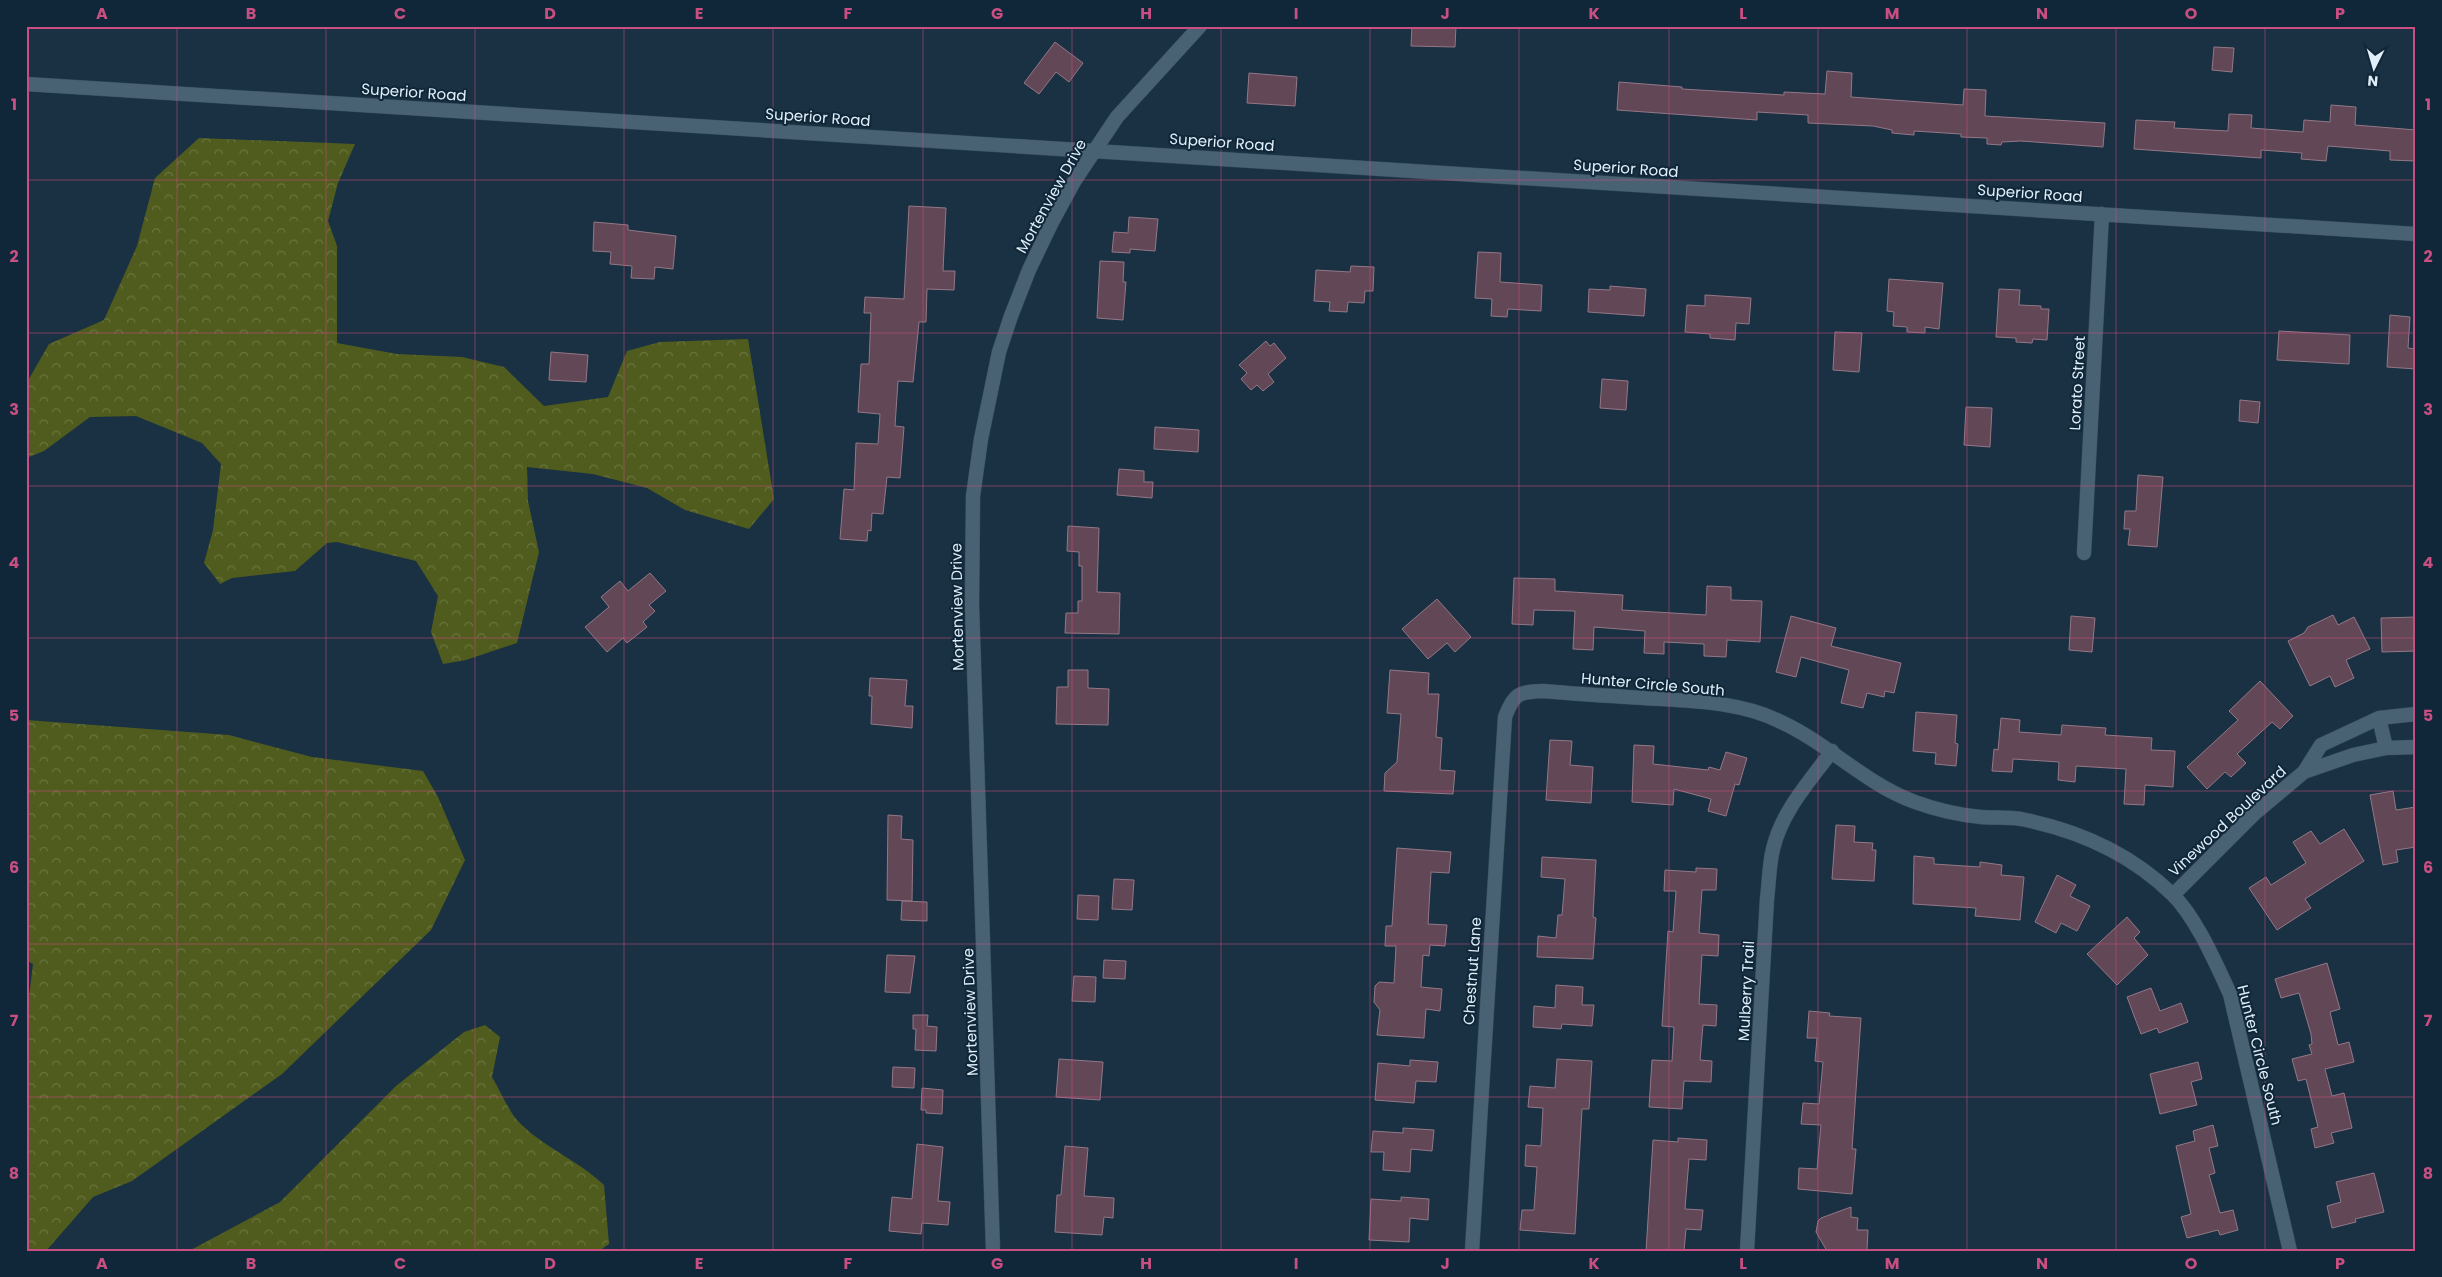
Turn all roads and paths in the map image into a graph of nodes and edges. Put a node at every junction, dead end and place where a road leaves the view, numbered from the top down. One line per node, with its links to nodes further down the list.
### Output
1 (1200, 26): 3 (street, Mortenview Drive)
2 (26, 84): 3 (street, Superior Road)
3 (1095, 150): 4 (street, Superior Road); 15 (street, Mortenview Drive)
4 (2102, 214): 5 (street, Superior Road); 6 (street, Lorato Street)
5 (2416, 234)
6 (2084, 553)
7 (1515, 696): 12 (street, Hunter Circle South); 16 (street, Chestnut Lane)
8 (2416, 714): 9 (street, Vinewood Boulevard)
9 (2379, 718): 11 (street); 13 (street, Vinewood Boulevard)
10 (2416, 747): 11 (street, Vinewood Boulevard)
11 (2386, 748): 13 (street, Vinewood Boulevard)
12 (1832, 751): 14 (street, Hunter Circle South); 17 (street, Mulberry Trail)
13 (2304, 772): 14 (street, Vinewood Boulevard)
14 (2173, 895): 18 (street, Hunter Circle South)
15 (993, 1251)
16 (1472, 1251)
17 (1748, 1251)
18 (2290, 1251)

